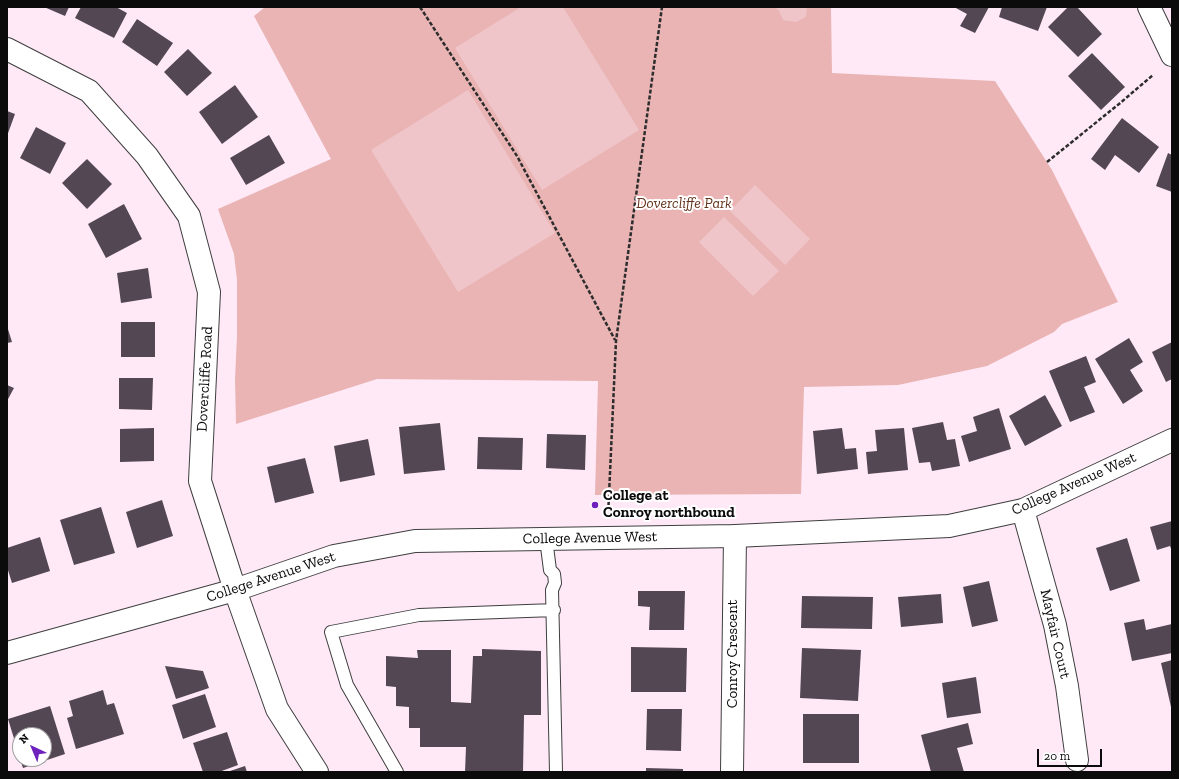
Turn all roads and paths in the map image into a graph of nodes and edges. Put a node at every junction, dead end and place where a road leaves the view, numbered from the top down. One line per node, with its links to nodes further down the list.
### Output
1 (420, 7): 8 (path)
2 (662, 7): 8 (path)
3 (1149, 7): 5 (street)
4 (7, 49): 14 (street, Dovercliffe Road)
5 (1172, 55)
6 (1153, 74): 7 (path)
7 (1047, 162)
8 (616, 341): 12 (path)
9 (1172, 440): 10 (street, College Avenue West)
10 (1022, 510): 11 (street, College Avenue West); 17 (street, Mayfair Court)
11 (735, 536): 12 (street, College Avenue West); 21 (street, Conroy Crescent)
12 (608, 538): 13 (street, College Avenue West)
13 (546, 539): 14 (street, College Avenue West); 15 (lane)
14 (235, 590): 16 (street, College Avenue West); 18 (street, Dovercliffe Road)
15 (554, 610): 19 (lane); 20 (lane)
16 (7, 653)
17 (1076, 760)
18 (317, 772)
19 (397, 772)
20 (556, 772)
21 (732, 772)

